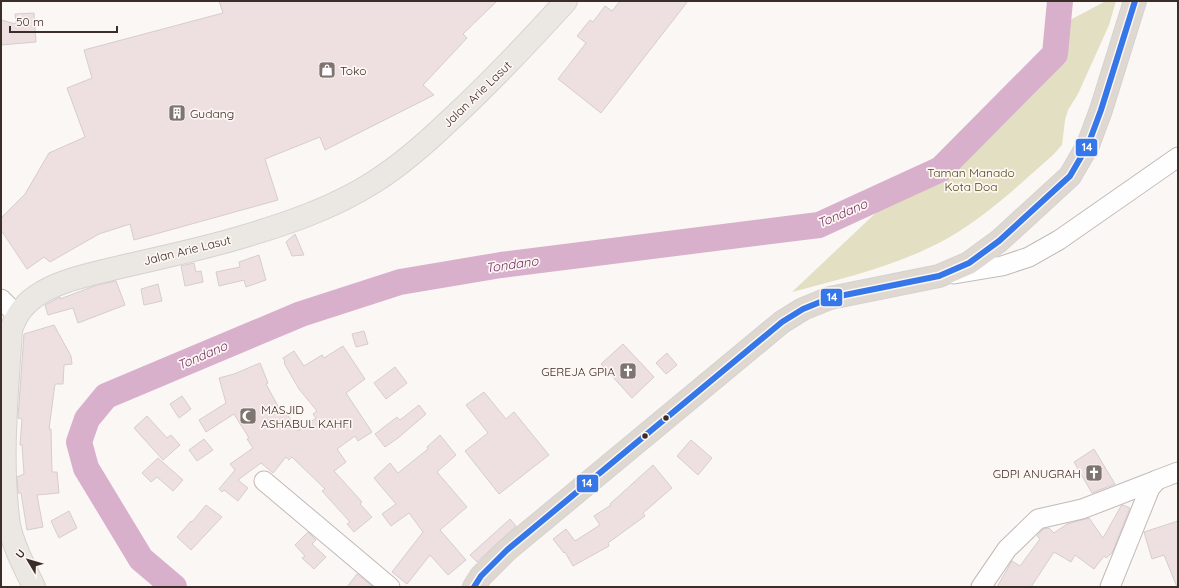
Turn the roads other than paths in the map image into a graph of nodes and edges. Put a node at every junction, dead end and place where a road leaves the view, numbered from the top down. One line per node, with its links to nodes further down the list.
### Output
1 (566, 1): 6 (main road, Jalan Arie Lasut)
2 (1133, 2): 4 (highway)
3 (1178, 157): 4 (street)
4 (939, 276): 14 (highway)
5 (1, 299): 6 (street)
6 (17, 315): 7 (main road, Jalan Arie Lasut)
7 (4, 389): 11 (main road, Jalan Arie Lasut)
8 (1178, 472): 9 (street)
9 (1157, 480): 15 (street); 16 (street)
10 (264, 481): 13 (street)
11 (3, 499): 12 (main road, Jalan Arie Lasut)
12 (34, 587)
13 (390, 587)
14 (474, 587)
15 (981, 587)
16 (1110, 587)

